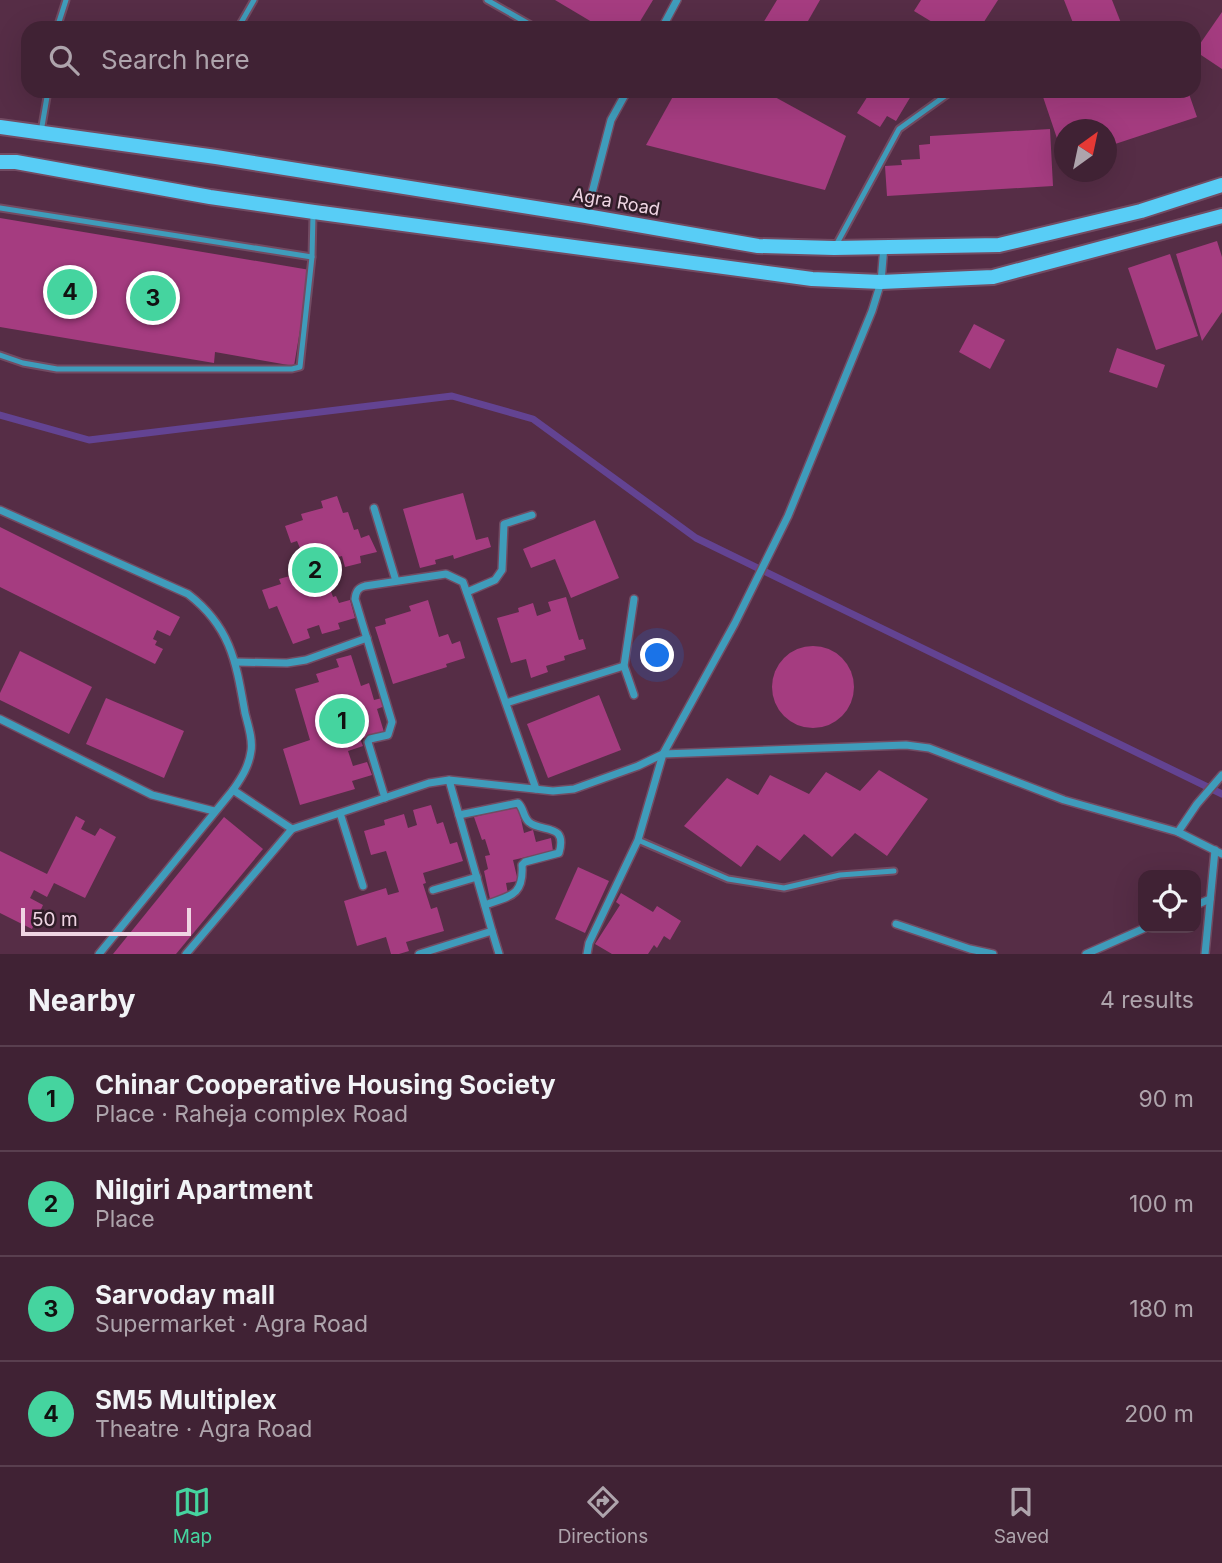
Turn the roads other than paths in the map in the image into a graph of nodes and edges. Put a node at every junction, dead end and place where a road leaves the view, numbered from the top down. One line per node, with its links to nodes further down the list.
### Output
1 (66, 0): 5 (lane)
2 (254, 0): 6 (lane)
3 (486, 0): 7 (lane)
4 (677, 0): 8 (street)
5 (59, 21)
6 (242, 21)
7 (524, 21)
8 (666, 21)
9 (47, 98): 13 (lane)
10 (623, 98): 18 (street)
11 (941, 98): 21 (lane)
12 (0, 127): 13 (main road, Agra Road)
13 (41, 132): 18 (main road, Agra Road)
14 (0, 162): 17 (main road)
15 (1222, 185): 20 (main road, Agra Road)
16 (0, 208): 22 (lane)
17 (314, 212): 22 (lane); 23 (main road)
18 (586, 216): 21 (main road, Agra Road)
19 (1222, 216): 23 (main road)
20 (884, 246): 21 (main road, Agra Road); 23 (street)
21 (834, 248)
22 (312, 257): 24 (lane)
23 (881, 282): 37 (street)
24 (0, 355)
25 (374, 508): 28 (street)
26 (0, 510): 32 (street)
27 (532, 515): 29 (street)
28 (396, 581): 29 (street); 31 (street)
29 (467, 592): 35 (street)
30 (634, 599): 33 (street)
31 (367, 638): 32 (street); 42 (street)
32 (235, 662): 41 (street)
33 (624, 666): 34 (street); 35 (street)
34 (634, 695)
35 (506, 703): 40 (street)
36 (0, 719): 43 (street)
37 (663, 754): 40 (street); 47 (street); 48 (street)
38 (1222, 775): 47 (street)
39 (449, 780): 40 (street); 42 (street); 45 (street)
40 (536, 789)
41 (233, 790): 43 (street); 46 (street)
42 (386, 798): 44 (street)
43 (214, 811): 60 (street)
44 (340, 813): 46 (street); 52 (street)
45 (459, 815): 51 (street); 56 (street)
46 (292, 829): 61 (street)
47 (1178, 832): 49 (street)
48 (638, 841): 50 (lane); 64 (street)
49 (1219, 852): 54 (street)
50 (894, 871)
51 (477, 877): 53 (street); 56 (street)
52 (363, 886)
53 (433, 890)
54 (1210, 899): 55 (street); 67 (street)
55 (1201, 903)
56 (485, 905): 58 (street)
57 (895, 924): 65 (street)
58 (492, 931): 62 (street); 63 (street)
59 (1138, 931): 66 (street)
60 (99, 954)
61 (186, 954)
62 (419, 954)
63 (499, 954)
64 (587, 954)
65 (993, 954)
66 (1086, 954)
67 (1205, 954)

